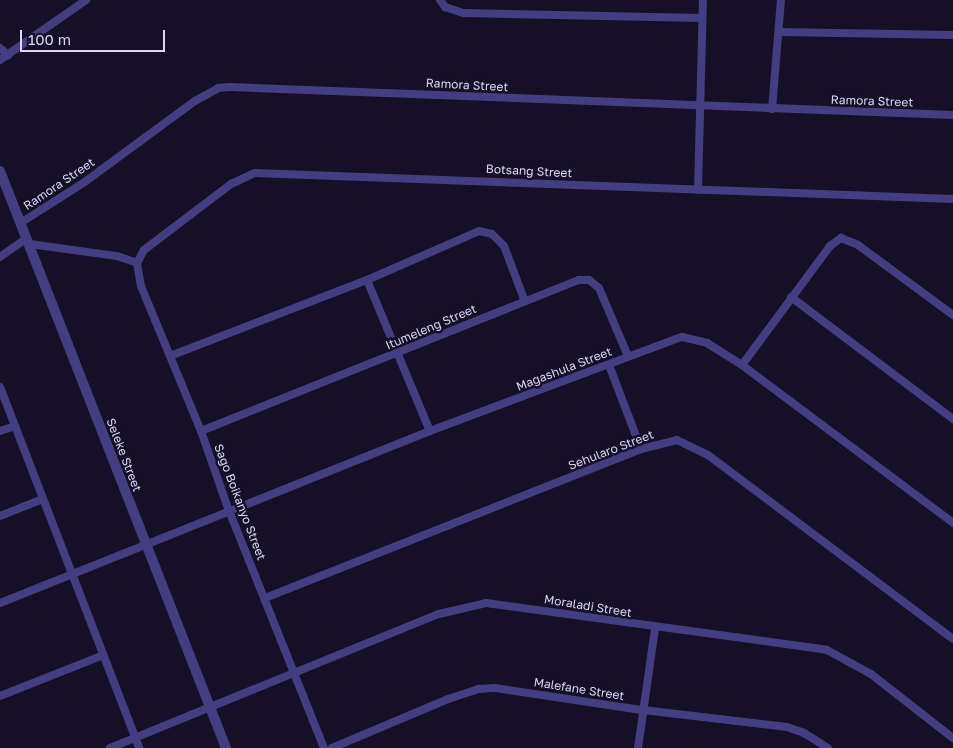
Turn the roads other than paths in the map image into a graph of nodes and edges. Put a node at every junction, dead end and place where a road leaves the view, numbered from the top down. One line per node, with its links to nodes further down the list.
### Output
1 (86, 0): 9 (street)
2 (440, 0): 5 (street)
3 (703, 0): 5 (street)
4 (781, 0): 6 (street)
5 (702, 18): 11 (street)
6 (780, 32): 7 (street); 12 (street)
7 (953, 35)
8 (0, 48): 9 (street)
9 (8, 55): 10 (street)
10 (0, 60)
11 (701, 106): 12 (street, Ramora Street); 15 (street); 17 (street, Ramora Street)
12 (772, 110): 13 (street, Ramora Street)
13 (953, 115)
14 (0, 171): 17 (street, Seleke Street)
15 (698, 190): 16 (street, Botsang Street); 20 (street, Botsang Street)
16 (953, 199)
17 (22, 222): 18 (street, Seleke Street)
18 (28, 241): 19 (street); 20 (street); 41 (street, Seleke Street)
19 (0, 257)
20 (137, 263): 26 (street, Sago Boikanyo Street)
21 (367, 280): 23 (street); 25 (street); 26 (street)
22 (791, 297): 24 (street); 29 (street); 31 (street)
23 (524, 300): 25 (street, Itumeleng Street); 27 (street, Itumeleng Street)
24 (953, 316)
25 (399, 352): 33 (street, Itumeleng Street); 35 (street)
26 (170, 356): 33 (street, Sago Boikanyo Street)
27 (628, 356): 28 (street, Magashula Street); 29 (street, Magashula Street)
28 (609, 365): 35 (street, Magashula Street); 36 (street)
29 (742, 365): 40 (street, Magashula Street)
30 (0, 387): 32 (street)
31 (953, 419)
32 (15, 426): 34 (street); 37 (street)
33 (201, 430): 38 (street, Sago Boikanyo Street)
34 (0, 431)
35 (430, 431): 38 (street, Magashula Street)
36 (641, 449): 43 (street, Sehularo Street); 46 (street, Sehularo Street)
37 (43, 499): 39 (street); 42 (street)
38 (229, 511): 41 (street, Magashula Street); 43 (street, Sago Boikanyo Street)
39 (0, 516)
40 (953, 523)
41 (145, 543): 42 (street, Magashula Street); 50 (street, Seleke Street)
42 (70, 576): 44 (street, Magashula Street); 47 (street)
43 (265, 598): 48 (street, Sago Boikanyo Street)
44 (0, 603)
45 (655, 629): 48 (street, Moraladi Street); 51 (street); 53 (street, Moraladi Street)
46 (953, 639)
47 (101, 656): 49 (street); 52 (street)
48 (293, 674): 50 (street, Moraladi Street); 57 (street, Sago Boikanyo Street)
49 (0, 696)
50 (211, 709): 52 (street, Moraladi Street); 56 (street, Seleke Street)
51 (643, 710): 58 (street, Malefane Street); 59 (street); 60 (street, Malefane Street)
52 (135, 738): 54 (street, Moraladi Street); 55 (street)
53 (953, 738)
54 (110, 748)
55 (139, 748)
56 (226, 748)
57 (324, 748)
58 (332, 748)
59 (638, 748)
60 (828, 748)

